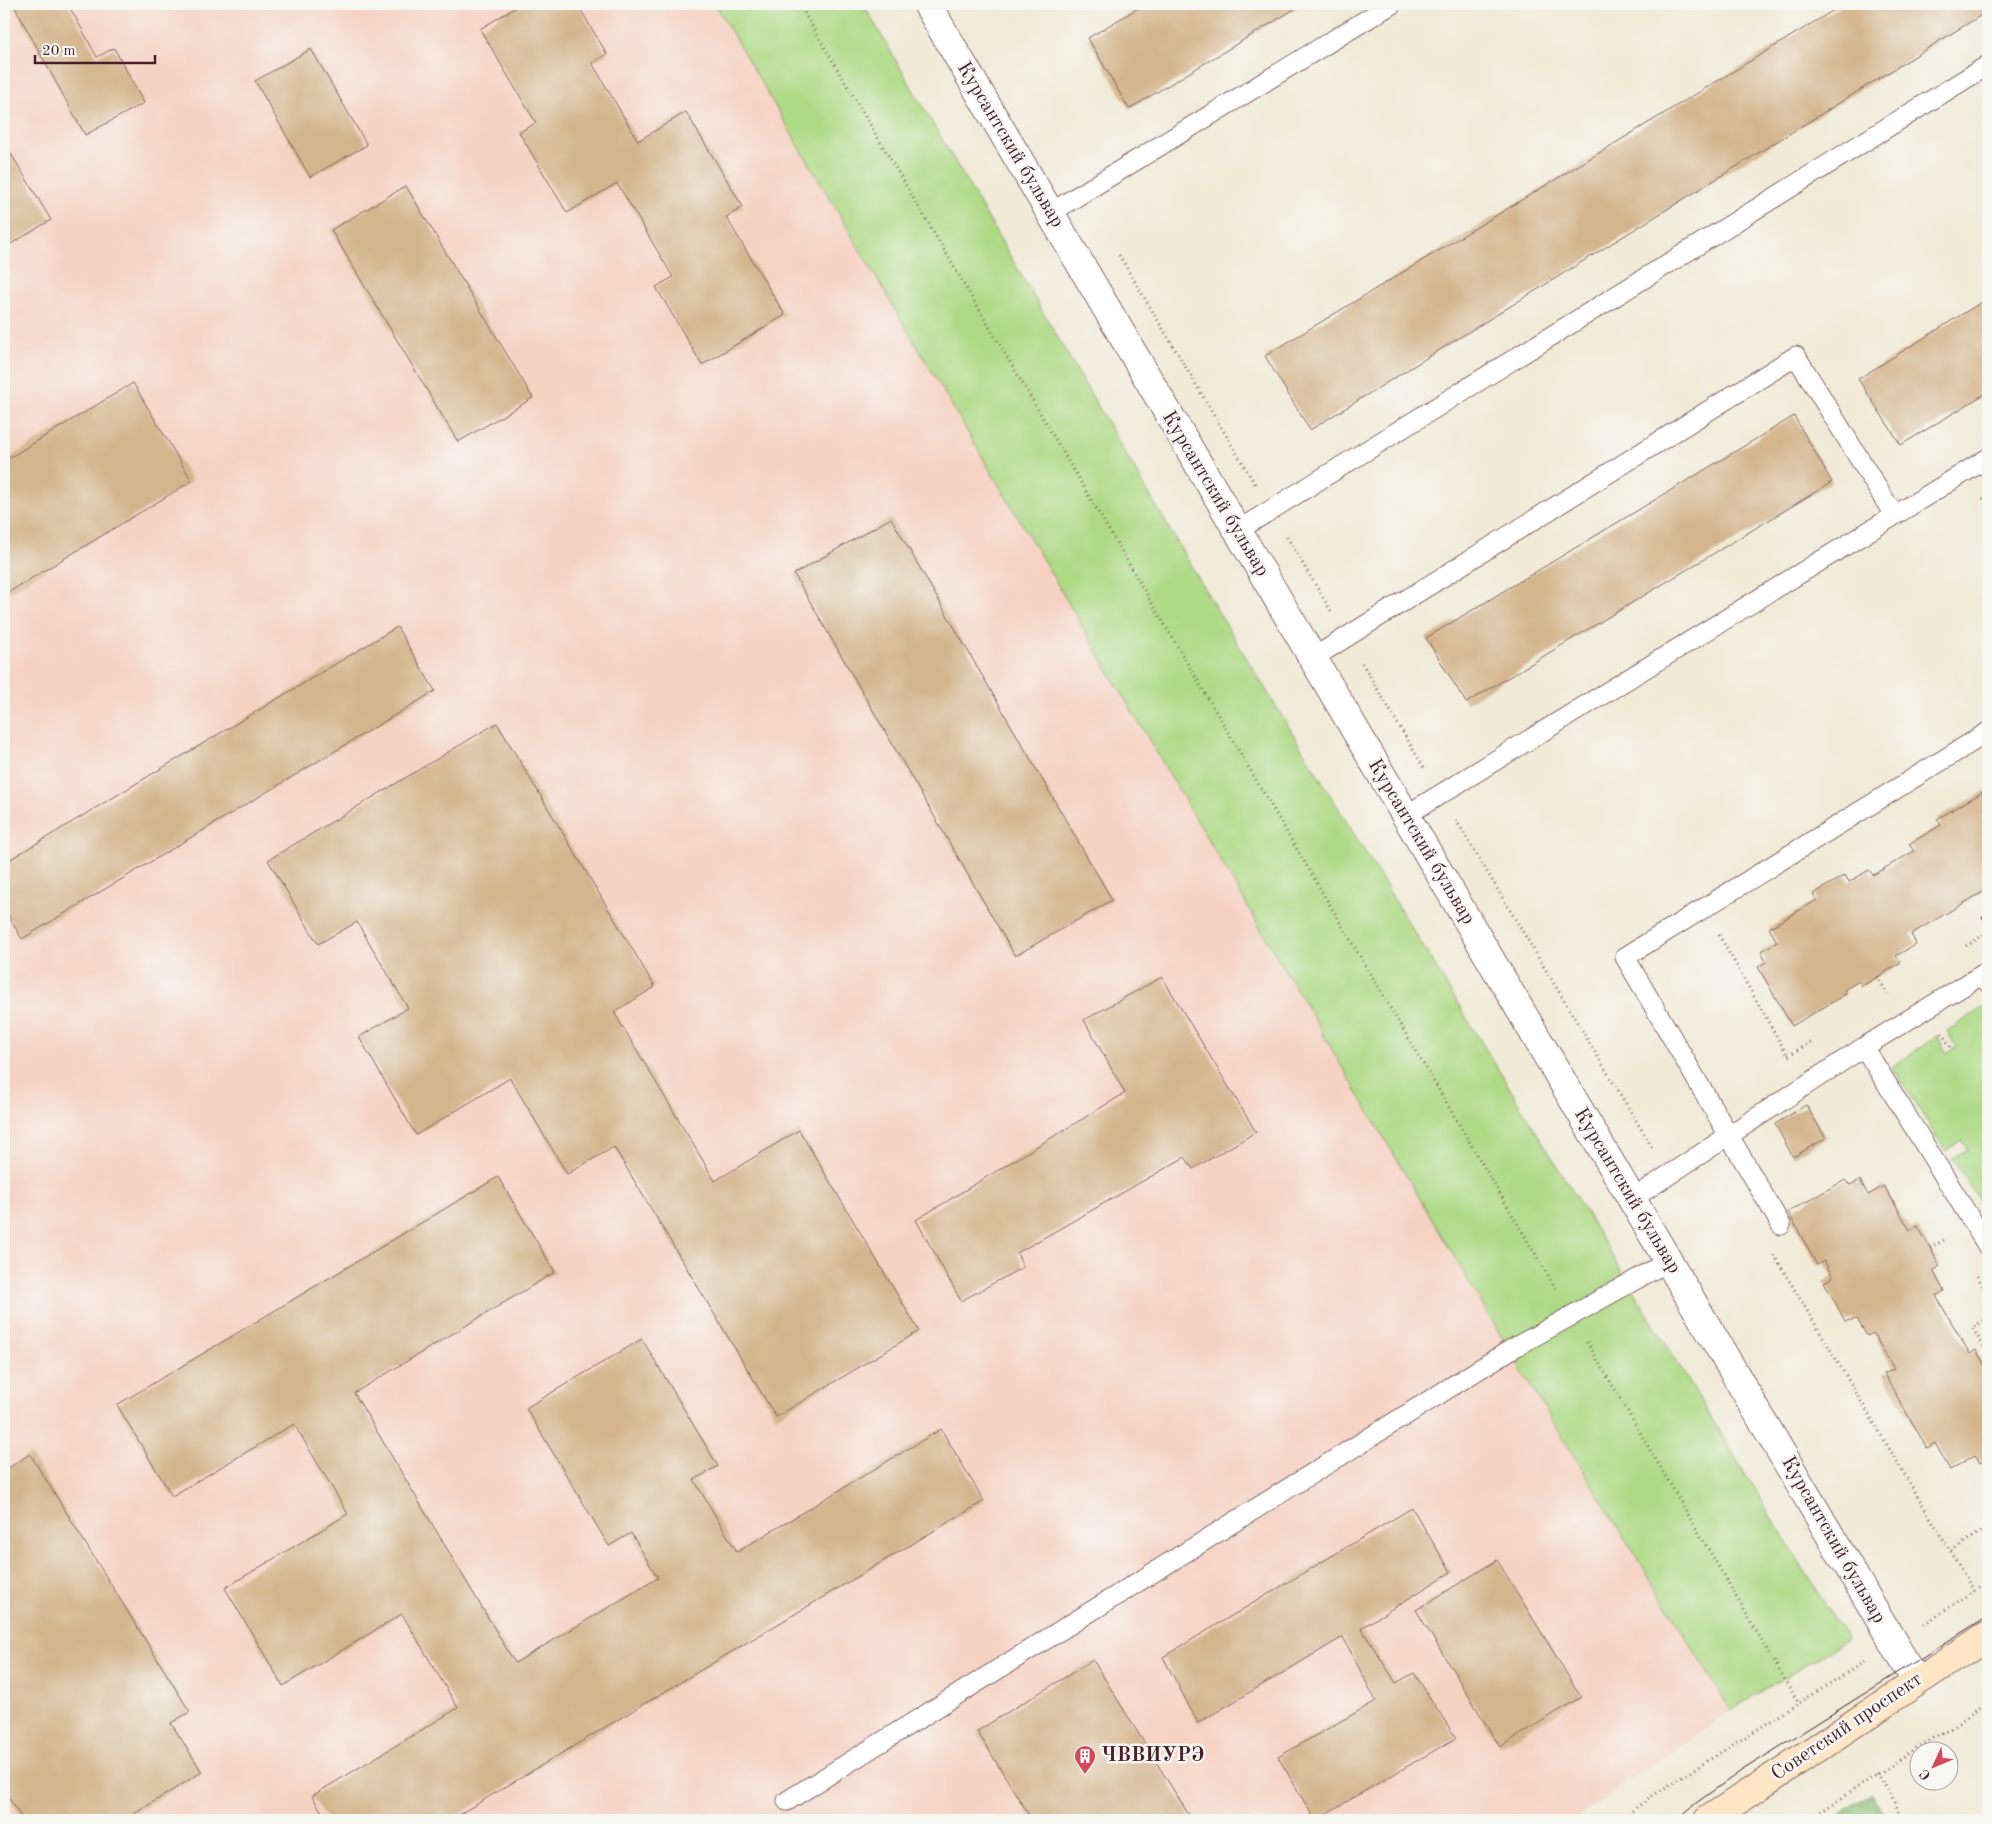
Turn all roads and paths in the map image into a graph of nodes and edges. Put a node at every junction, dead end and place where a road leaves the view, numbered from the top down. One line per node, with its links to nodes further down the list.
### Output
1 (799, 4): 37 (path)
2 (926, 4): 5 (street, Курсантский бульвар)
3 (1392, 4): 5 (lane)
4 (1988, 65): 8 (lane)
5 (1050, 213): 10 (street, Курсантский бульвар)
6 (1118, 253): 8 (path)
7 (1988, 458): 9 (lane)
8 (1271, 510): 10 (lane); 11 (path)
9 (1894, 515): 11 (lane); 14 (lane)
10 (1237, 531): 12 (street, Курсантский бульвар)
11 (1347, 637): 12 (lane); 14 (path)
12 (1312, 658): 15 (street, Курсантский бульвар)
13 (1988, 732): 28 (lane)
14 (1440, 795): 15 (lane); 29 (path)
15 (1406, 816): 30 (street, Курсантский бульвар)
16 (1988, 915): 17 (path)
17 (1988, 927)
18 (1727, 930): 26 (path)
19 (1988, 932): 20 (path)
20 (1965, 947)
21 (1877, 977): 24 (path)
22 (1988, 983): 27 (lane)
23 (1895, 989): 24 (path)
24 (1888, 994): 25 (path)
25 (1879, 999)
26 (1821, 1035)
27 (1864, 1047): 28 (lane); 34 (lane)
28 (1729, 1136): 29 (lane); 31 (lane)
29 (1668, 1175): 30 (lane)
30 (1632, 1199): 36 (street, Курсантский бульвар)
31 (1781, 1225)
32 (1952, 1235): 35 (path)
33 (1770, 1247): 41 (path)
34 (1988, 1247)
35 (1930, 1248)
36 (1669, 1261): 37 (lane); 45 (street, Курсантский бульвар)
37 (1572, 1316): 48 (path); 50 (lane)
38 (1988, 1318): 39 (path)
39 (1988, 1354)
40 (1988, 1527): 41 (path)
41 (1951, 1551): 43 (path)
42 (1988, 1582): 43 (path)
43 (1974, 1591): 45 (path)
44 (1988, 1635): 46 (main road, Советский проспект)
45 (1893, 1643): 46 (street, Курсантский бульвар); 48 (path)
46 (1916, 1681): 52 (main road, Советский проспект)
47 (1988, 1703): 49 (path)
48 (1800, 1704): 51 (path)
49 (1877, 1773): 53 (path); 54 (path)
50 (787, 1801)
51 (1620, 1820)
52 (1708, 1820)
53 (1807, 1820)
54 (1905, 1820)

